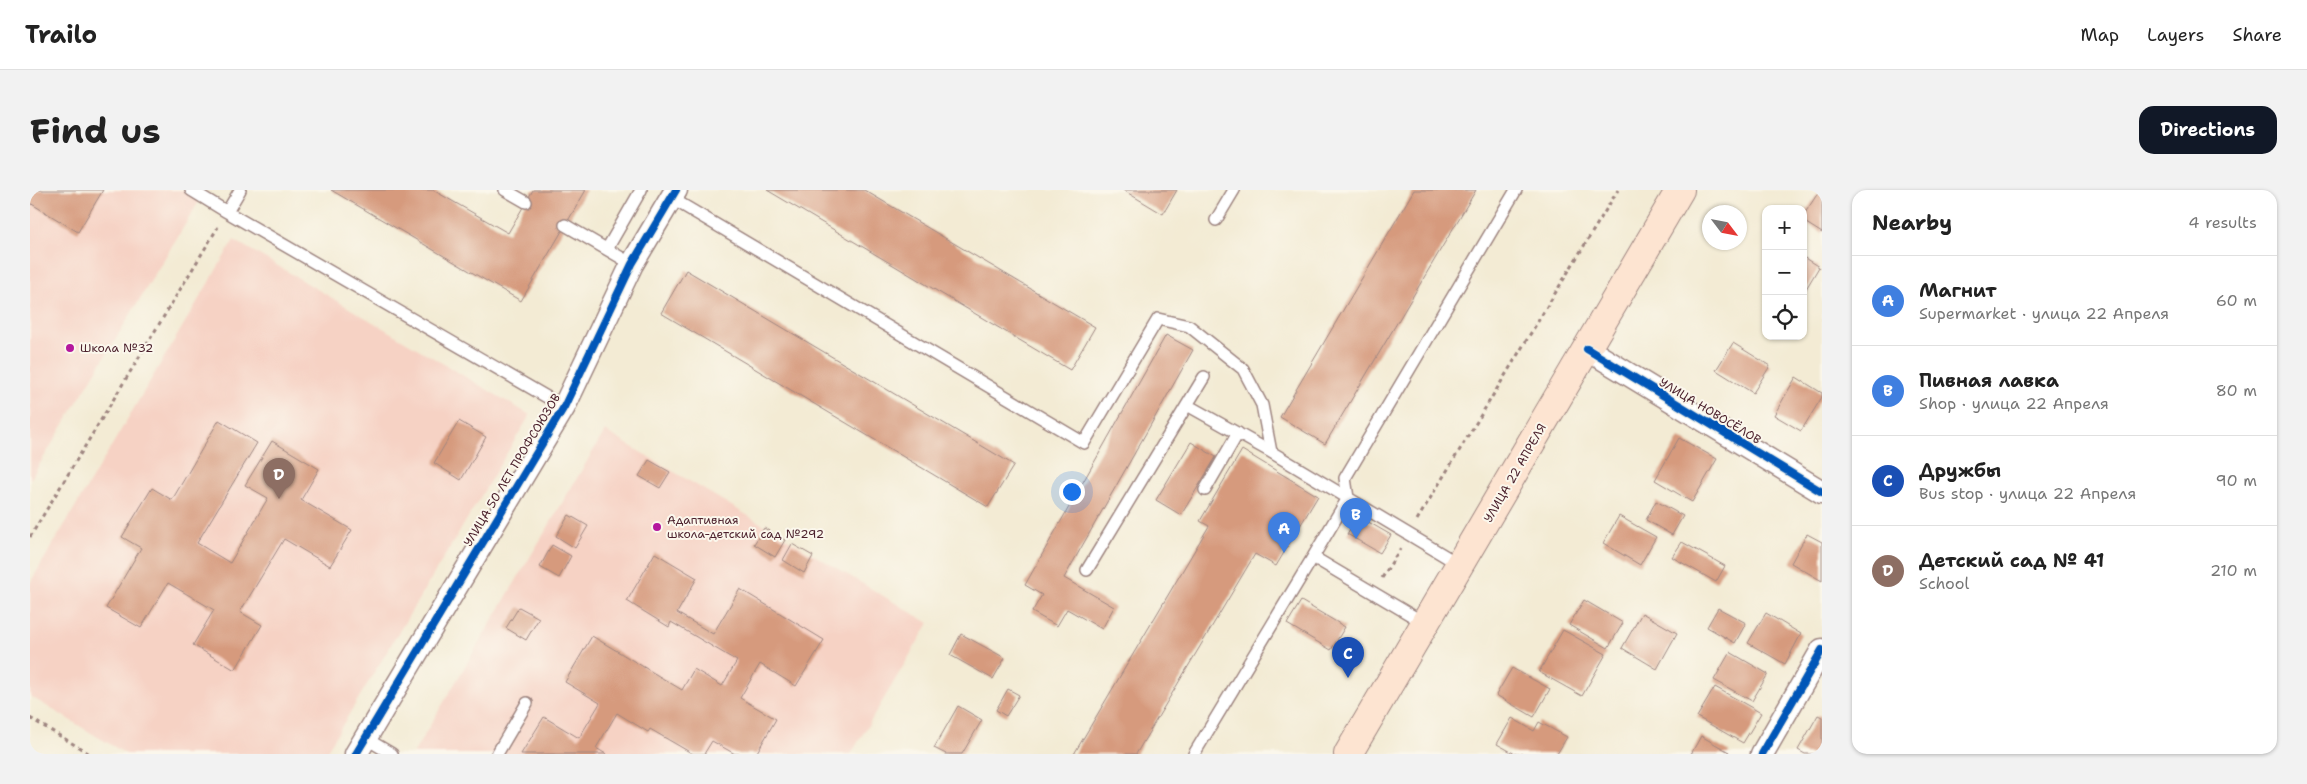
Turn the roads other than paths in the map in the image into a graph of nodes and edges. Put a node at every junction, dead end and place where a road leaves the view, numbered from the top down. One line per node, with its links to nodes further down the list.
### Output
1 (191, 190): 10 (lane)
2 (240, 190): 10 (lane)
3 (505, 190): 9 (lane)
4 (641, 190): 13 (lane)
5 (1234, 190): 11 (lane)
6 (1516, 190): 23 (lane)
7 (1680, 190): 15 (main road, УЛИЦА 22 АПРЕЛЯ)
8 (674, 194): 14 (street, УЛИЦА 50 ЛЕТ ПРОФСОЮЗОВ); 20 (lane)
9 (526, 202)
10 (228, 212): 18 (lane)
11 (1216, 220)
12 (565, 225): 13 (lane)
13 (606, 249): 14 (lane)
14 (632, 264): 18 (street, УЛИЦА 50 ЛЕТ ПРОФСОЮЗОВ)
15 (1587, 350): 22 (street, УЛИЦА НОВОСЁЛОВ); 25 (main road, УЛИЦА 22 АПРЕЛЯ)
16 (1204, 377): 17 (lane)
17 (1187, 405): 19 (lane); 26 (lane)
18 (564, 407): 30 (street, УЛИЦА 50 ЛЕТ ПРОФСОЮЗОВ)
19 (1238, 433): 20 (lane); 21 (lane)
20 (1271, 452): 23 (lane)
21 (1205, 490)
22 (1822, 492)
23 (1348, 498): 24 (lane); 25 (lane)
24 (1312, 557): 27 (lane); 33 (lane)
25 (1461, 565): 27 (main road, УЛИЦА 22 АПРЕЛЯ)
26 (1087, 570)
27 (1426, 624): 34 (main road, УЛИЦА 22 АПРЕЛЯ)
28 (1822, 650): 35 (street)
29 (527, 703): 32 (lane)
30 (361, 746): 31 (lane)
31 (392, 754)
32 (497, 754)
33 (1194, 754)
34 (1348, 754)
35 (1762, 754)

